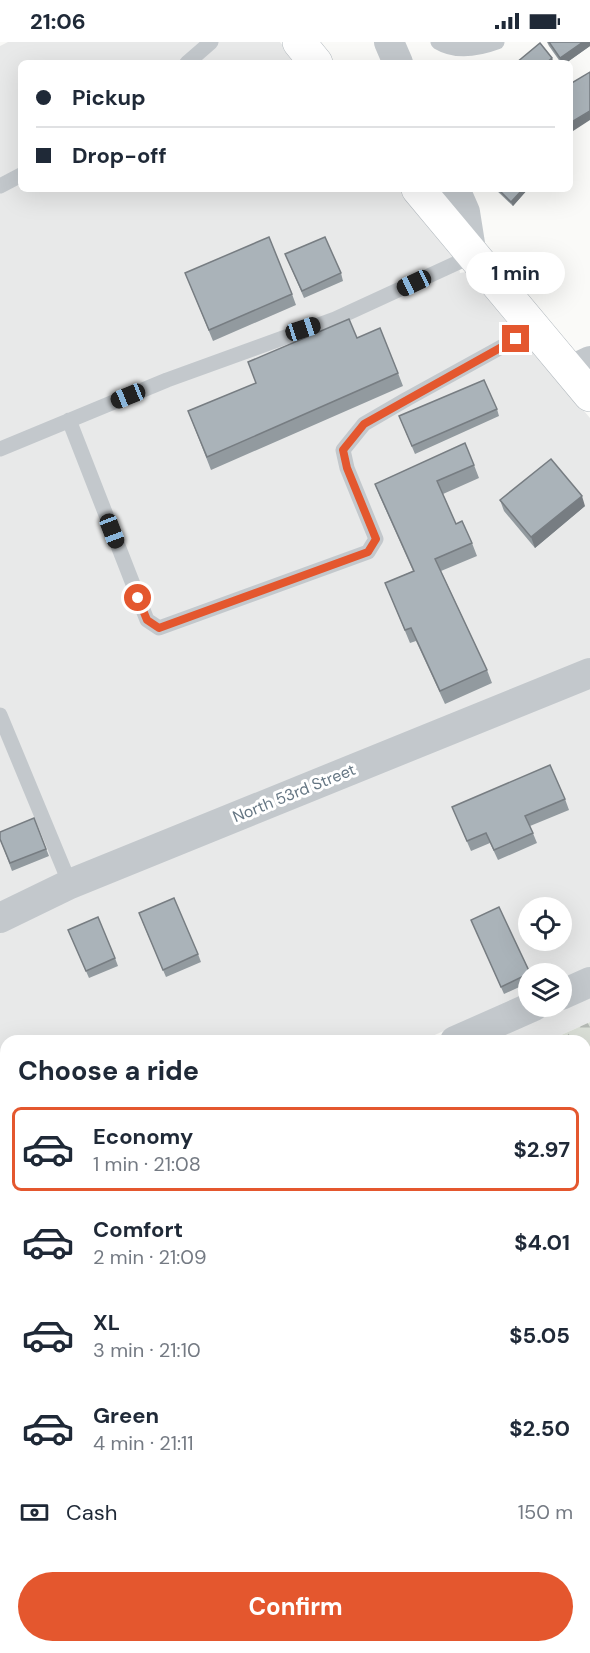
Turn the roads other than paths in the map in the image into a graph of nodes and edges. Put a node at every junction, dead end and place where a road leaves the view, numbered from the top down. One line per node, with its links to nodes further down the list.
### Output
1 (211, 42): 6 (lane)
2 (299, 42): 7 (street)
3 (389, 42): 8 (street)
4 (438, 42): 5 (lane)
5 (497, 42)
6 (190, 60)
7 (314, 60)
8 (397, 60)
9 (18, 177): 10 (lane)
10 (0, 186)
11 (420, 192): 13 (street)
12 (456, 192): 13 (street)
13 (472, 256): 14 (street); 17 (lane)
14 (534, 329): 15 (street); 17 (lane)
15 (579, 366): 16 (street)
16 (590, 395)
17 (69, 420): 18 (lane)
18 (0, 449)
19 (590, 673): 21 (street, North 53rd Street)
20 (0, 715): 21 (lane)
21 (70, 884): 22 (street, North 53rd Street)
22 (0, 918)
23 (590, 982): 24 (street)
24 (572, 990)
25 (518, 1013): 26 (street)
26 (469, 1035)

